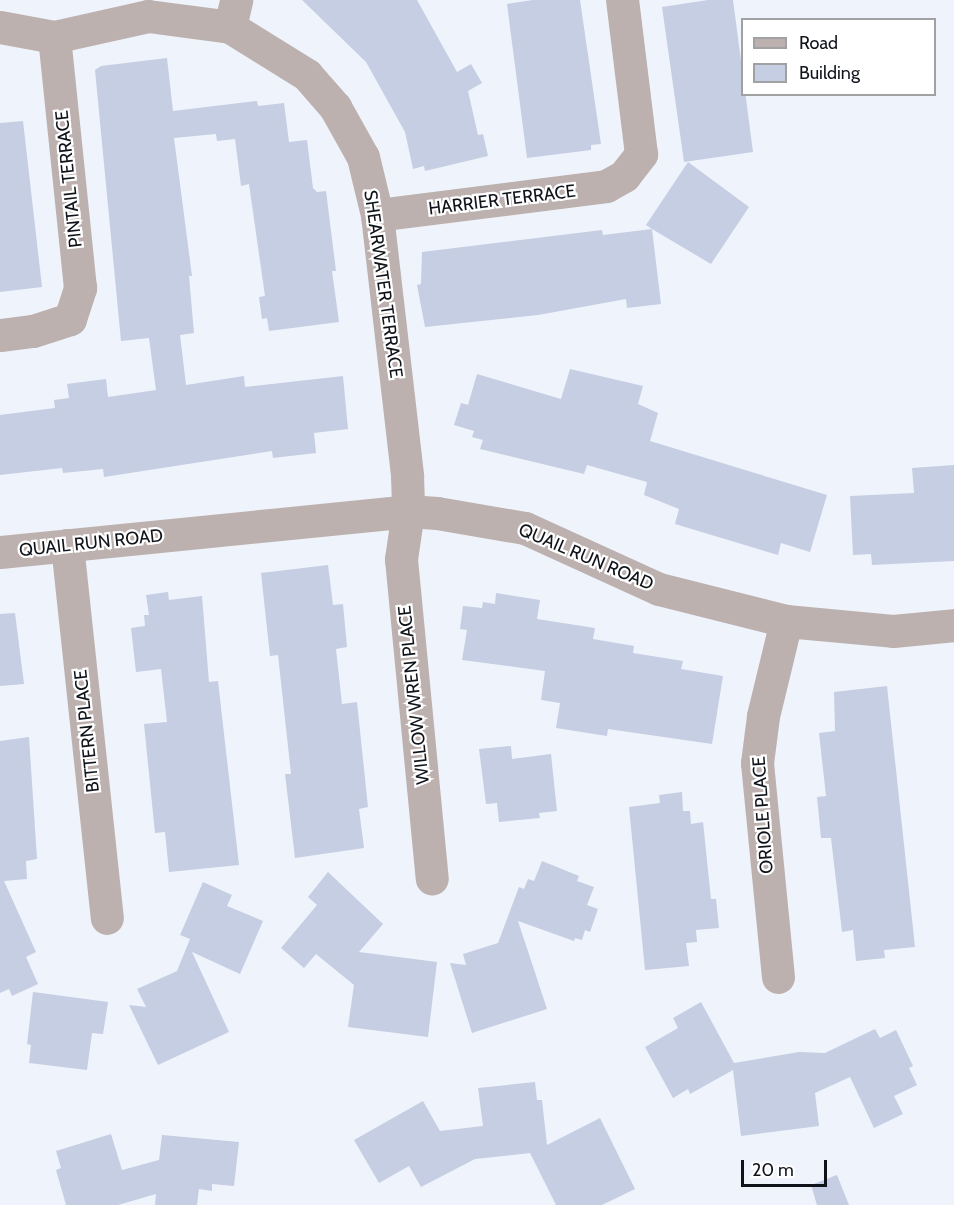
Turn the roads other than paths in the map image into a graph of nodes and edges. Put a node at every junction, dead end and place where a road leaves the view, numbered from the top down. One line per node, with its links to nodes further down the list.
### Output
1 (622, 0): 5 (street, HARRIER TERRACE)
2 (233, 14): 4 (street, SHEARWATER TERRACE); 5 (street, SHEARWATER TERRACE)
3 (0, 27): 4 (street, SHEARWATER TERRACE)
4 (54, 37): 6 (street, PINTAIL TERRACE)
5 (377, 215): 7 (street, SHEARWATER TERRACE)
6 (0, 335)
7 (408, 511): 8 (street, QUAIL RUN ROAD); 10 (street, QUAIL RUN ROAD); 12 (street, WILLOW WREN PLACE)
8 (67, 545): 9 (street, QUAIL RUN ROAD); 13 (street, BITTERN PLACE)
9 (0, 552)
10 (786, 621): 11 (street, QUAIL RUN ROAD); 14 (street, ORIOLE PLACE)
11 (954, 625)
12 (432, 879)
13 (107, 918)
14 (778, 977)

